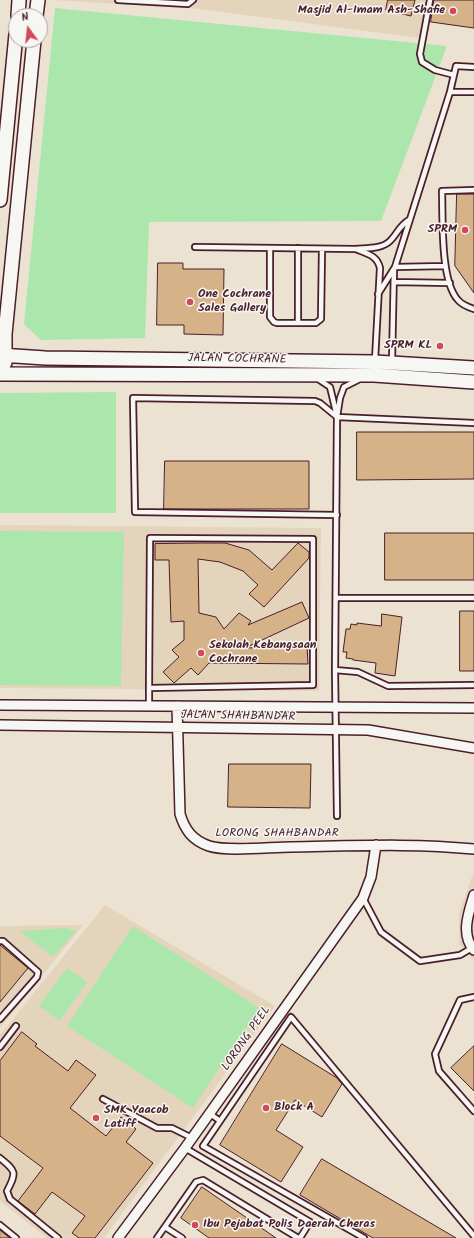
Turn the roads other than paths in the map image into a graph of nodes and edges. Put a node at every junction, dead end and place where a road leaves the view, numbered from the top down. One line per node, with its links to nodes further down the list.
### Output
1 (118, 0): 2 (lane)
2 (193, 0)
3 (430, 0): 7 (lane)
4 (15, 48): 11 (street)
5 (33, 48): 25 (street)
6 (474, 67): 7 (lane)
7 (454, 76): 8 (lane)
8 (450, 92): 9 (lane); 12 (lane)
9 (474, 92)
10 (474, 190): 18 (lane)
11 (0, 200)
12 (409, 220): 17 (lane); 19 (lane)
13 (195, 247): 14 (lane)
14 (270, 248): 15 (lane); 24 (lane)
15 (298, 248): 16 (lane); 24 (lane)
16 (322, 248): 17 (lane); 24 (lane)
17 (356, 249): 22 (lane)
18 (445, 266): 19 (lane); 21 (lane)
19 (394, 267): 20 (lane); 22 (lane)
20 (394, 282): 21 (lane); 27 (lane)
21 (450, 283): 23 (lane)
22 (377, 295): 26 (lane)
23 (474, 309)
24 (298, 323)
25 (2, 356): 26 (street, JALAN COCHRANE); 29 (street)
26 (375, 362): 27 (street, JALAN COCHRANE); 31 (lane)
27 (392, 362): 28 (street, JALAN COCHRANE); 32 (lane)
28 (474, 368)
29 (2, 374): 30 (street, JALAN COCHRANE)
30 (306, 374): 31 (street, JALAN COCHRANE); 34 (lane)
31 (374, 375): 32 (street, JALAN COCHRANE); 34 (lane)
32 (391, 376): 33 (street, JALAN COCHRANE)
33 (474, 382)
34 (337, 417): 35 (lane); 36 (lane); 36 (lane)
35 (474, 423)
36 (337, 515): 37 (lane)
37 (336, 598): 38 (lane); 39 (lane)
38 (474, 598)
39 (336, 670): 40 (lane); 45 (lane)
40 (474, 685)
41 (149, 688): 41 (lane); 43 (lane)
42 (0, 704): 43 (street, JALAN SHAHBANDAR)
43 (149, 706): 44 (street, JALAN SHAHBANDAR)
44 (177, 706): 45 (street, JALAN SHAHBANDAR); 48 (street, LORONG SHAHBANDAR)
45 (336, 707): 46 (street, JALAN SHAHBANDAR); 49 (lane)
46 (474, 708)
47 (0, 725): 48 (street, JALAN SHAHBANDAR)
48 (178, 728): 49 (street, JALAN SHAHBANDAR); 52 (street, LORONG SHAHBANDAR)
49 (336, 730): 50 (street, JALAN SHAHBANDAR); 51 (lane)
50 (474, 748)
51 (337, 816)
52 (376, 845): 53 (street, LORONG SHAHBANDAR); 55 (street, LORONG PEEL)
53 (474, 849)
54 (474, 895): 57 (street)
55 (363, 898): 57 (lane); 63 (street, LORONG PEEL)
56 (0, 941): 59 (lane)
57 (473, 949)
58 (474, 997): 65 (lane)
59 (0, 1018)
60 (16, 1026): 61 (lane)
61 (0, 1047)
62 (103, 1099): 68 (lane)
63 (217, 1103): 64 (lane); 66 (street, LORONG PEEL)
64 (227, 1110): 67 (lane); 74 (lane)
65 (474, 1110)
66 (209, 1113): 67 (lane); 68 (street, LORONG PEEL)
67 (220, 1121): 80 (lane)
68 (192, 1138): 69 (street, LORONG PEEL)
69 (185, 1148): 73 (street, LORONG PEEL); 79 (lane)
70 (0, 1158): 76 (lane)
71 (0, 1225): 75 (lane)
72 (165, 1227): 77 (lane); 78 (lane); 79 (lane)
73 (121, 1236)
74 (474, 1236)
75 (16, 1238)
76 (58, 1238)
77 (157, 1238)
78 (182, 1238)
79 (299, 1238)
80 (364, 1238)

